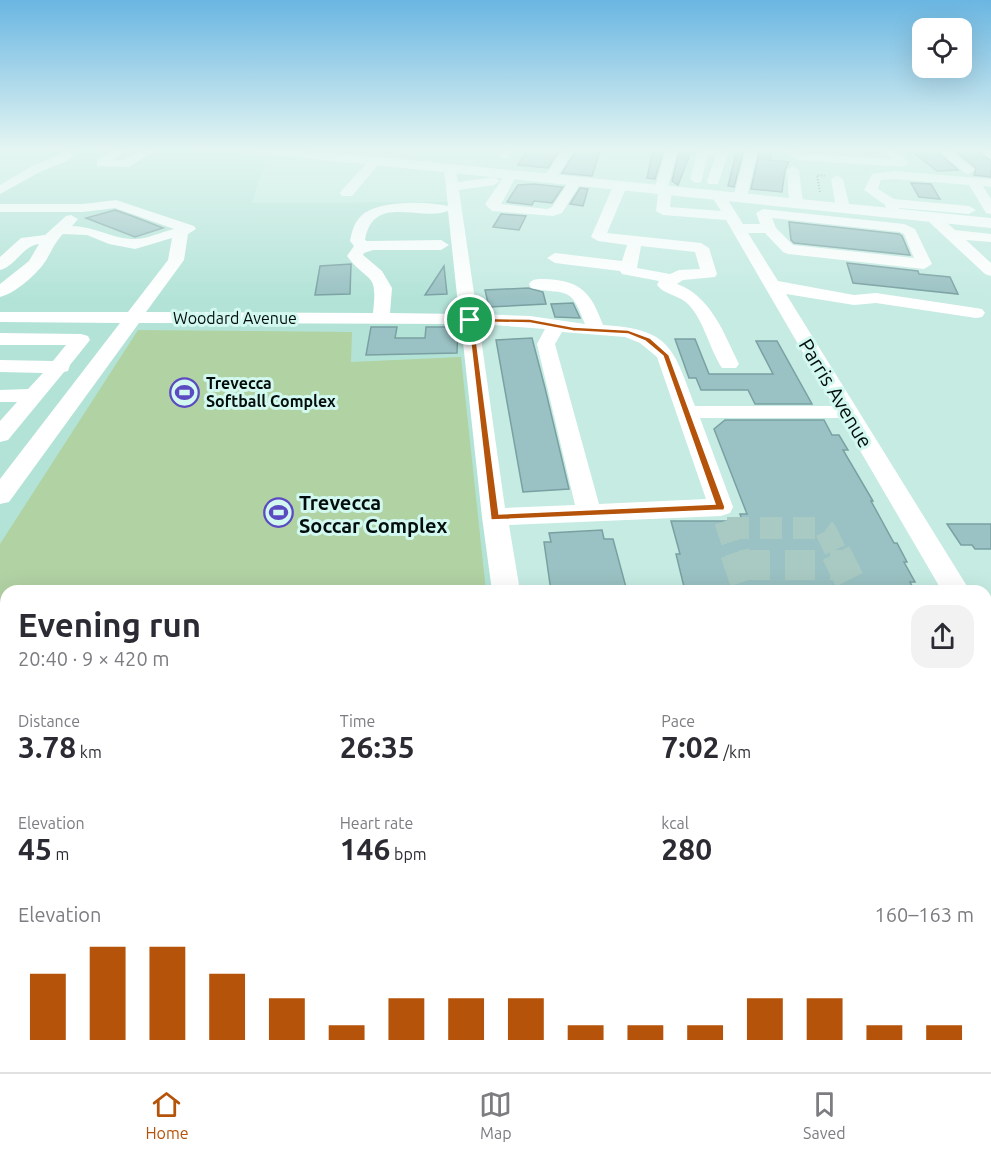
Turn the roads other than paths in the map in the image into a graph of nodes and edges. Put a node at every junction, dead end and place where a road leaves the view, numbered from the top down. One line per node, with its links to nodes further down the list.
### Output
1 (453, 199): 41 (street)
2 (495, 199): 3 (street)
3 (564, 199)
4 (614, 199): 26 (street)
5 (663, 199): 20 (street)
6 (715, 199): 20 (street, Parris Avenue)
7 (751, 199): 12 (main road)
8 (796, 199): 12 (street)
9 (841, 199): 15 (street)
10 (882, 199): 16 (street)
11 (964, 199): 19 (street)
12 (796, 203): 15 (main road)
13 (0, 208): 14 (street)
14 (83, 208): 22 (street); 24 (street)
15 (843, 208): 16 (main road)
16 (892, 208): 18 (main road); 19 (street)
17 (443, 209): 28 (street)
18 (932, 217): 19 (main road); 23 (street)
19 (978, 218)
20 (734, 222): 21 (street); 35 (street, Parris Avenue)
21 (769, 229): 21 (street)
22 (181, 231): 24 (street); 39 (street)
23 (951, 234): 25 (street); 32 (street)
24 (54, 235): 30 (street); 36 (street)
25 (991, 238)
26 (635, 241): 31 (street); 33 (street)
27 (441, 245): 28 (street)
28 (363, 246): 40 (street)
29 (555, 258): 31 (street)
30 (0, 264)
31 (629, 267): 33 (street)
32 (991, 271)
33 (673, 279): 45 (street)
34 (537, 284): 43 (street)
35 (770, 284): 37 (street); 51 (street, Parris Avenue)
36 (0, 292)
37 (976, 313)
38 (0, 317): 39 (street, Woodard Avenue)
39 (132, 317): 40 (street, Woodard Avenue); 53 (street)
40 (381, 319): 41 (street, Woodard Avenue)
41 (470, 320): 42 (street, Woodard Avenue); 55 (street)
42 (556, 326): 43 (street, Woodard Avenue); 54 (street)
43 (596, 331): 50 (street, Woodard Avenue)
44 (0, 339): 47 (street)
45 (729, 364)
46 (0, 366): 47 (street)
47 (61, 367): 48 (street)
48 (35, 395): 49 (street); 52 (street)
49 (0, 396)
50 (686, 412): 51 (street); 54 (street, Woodard Avenue)
51 (848, 412): 57 (street, Parris Avenue)
52 (0, 435)
53 (0, 495)
54 (589, 513): 55 (street)
55 (494, 517): 56 (street)
56 (505, 585)
57 (952, 585)

